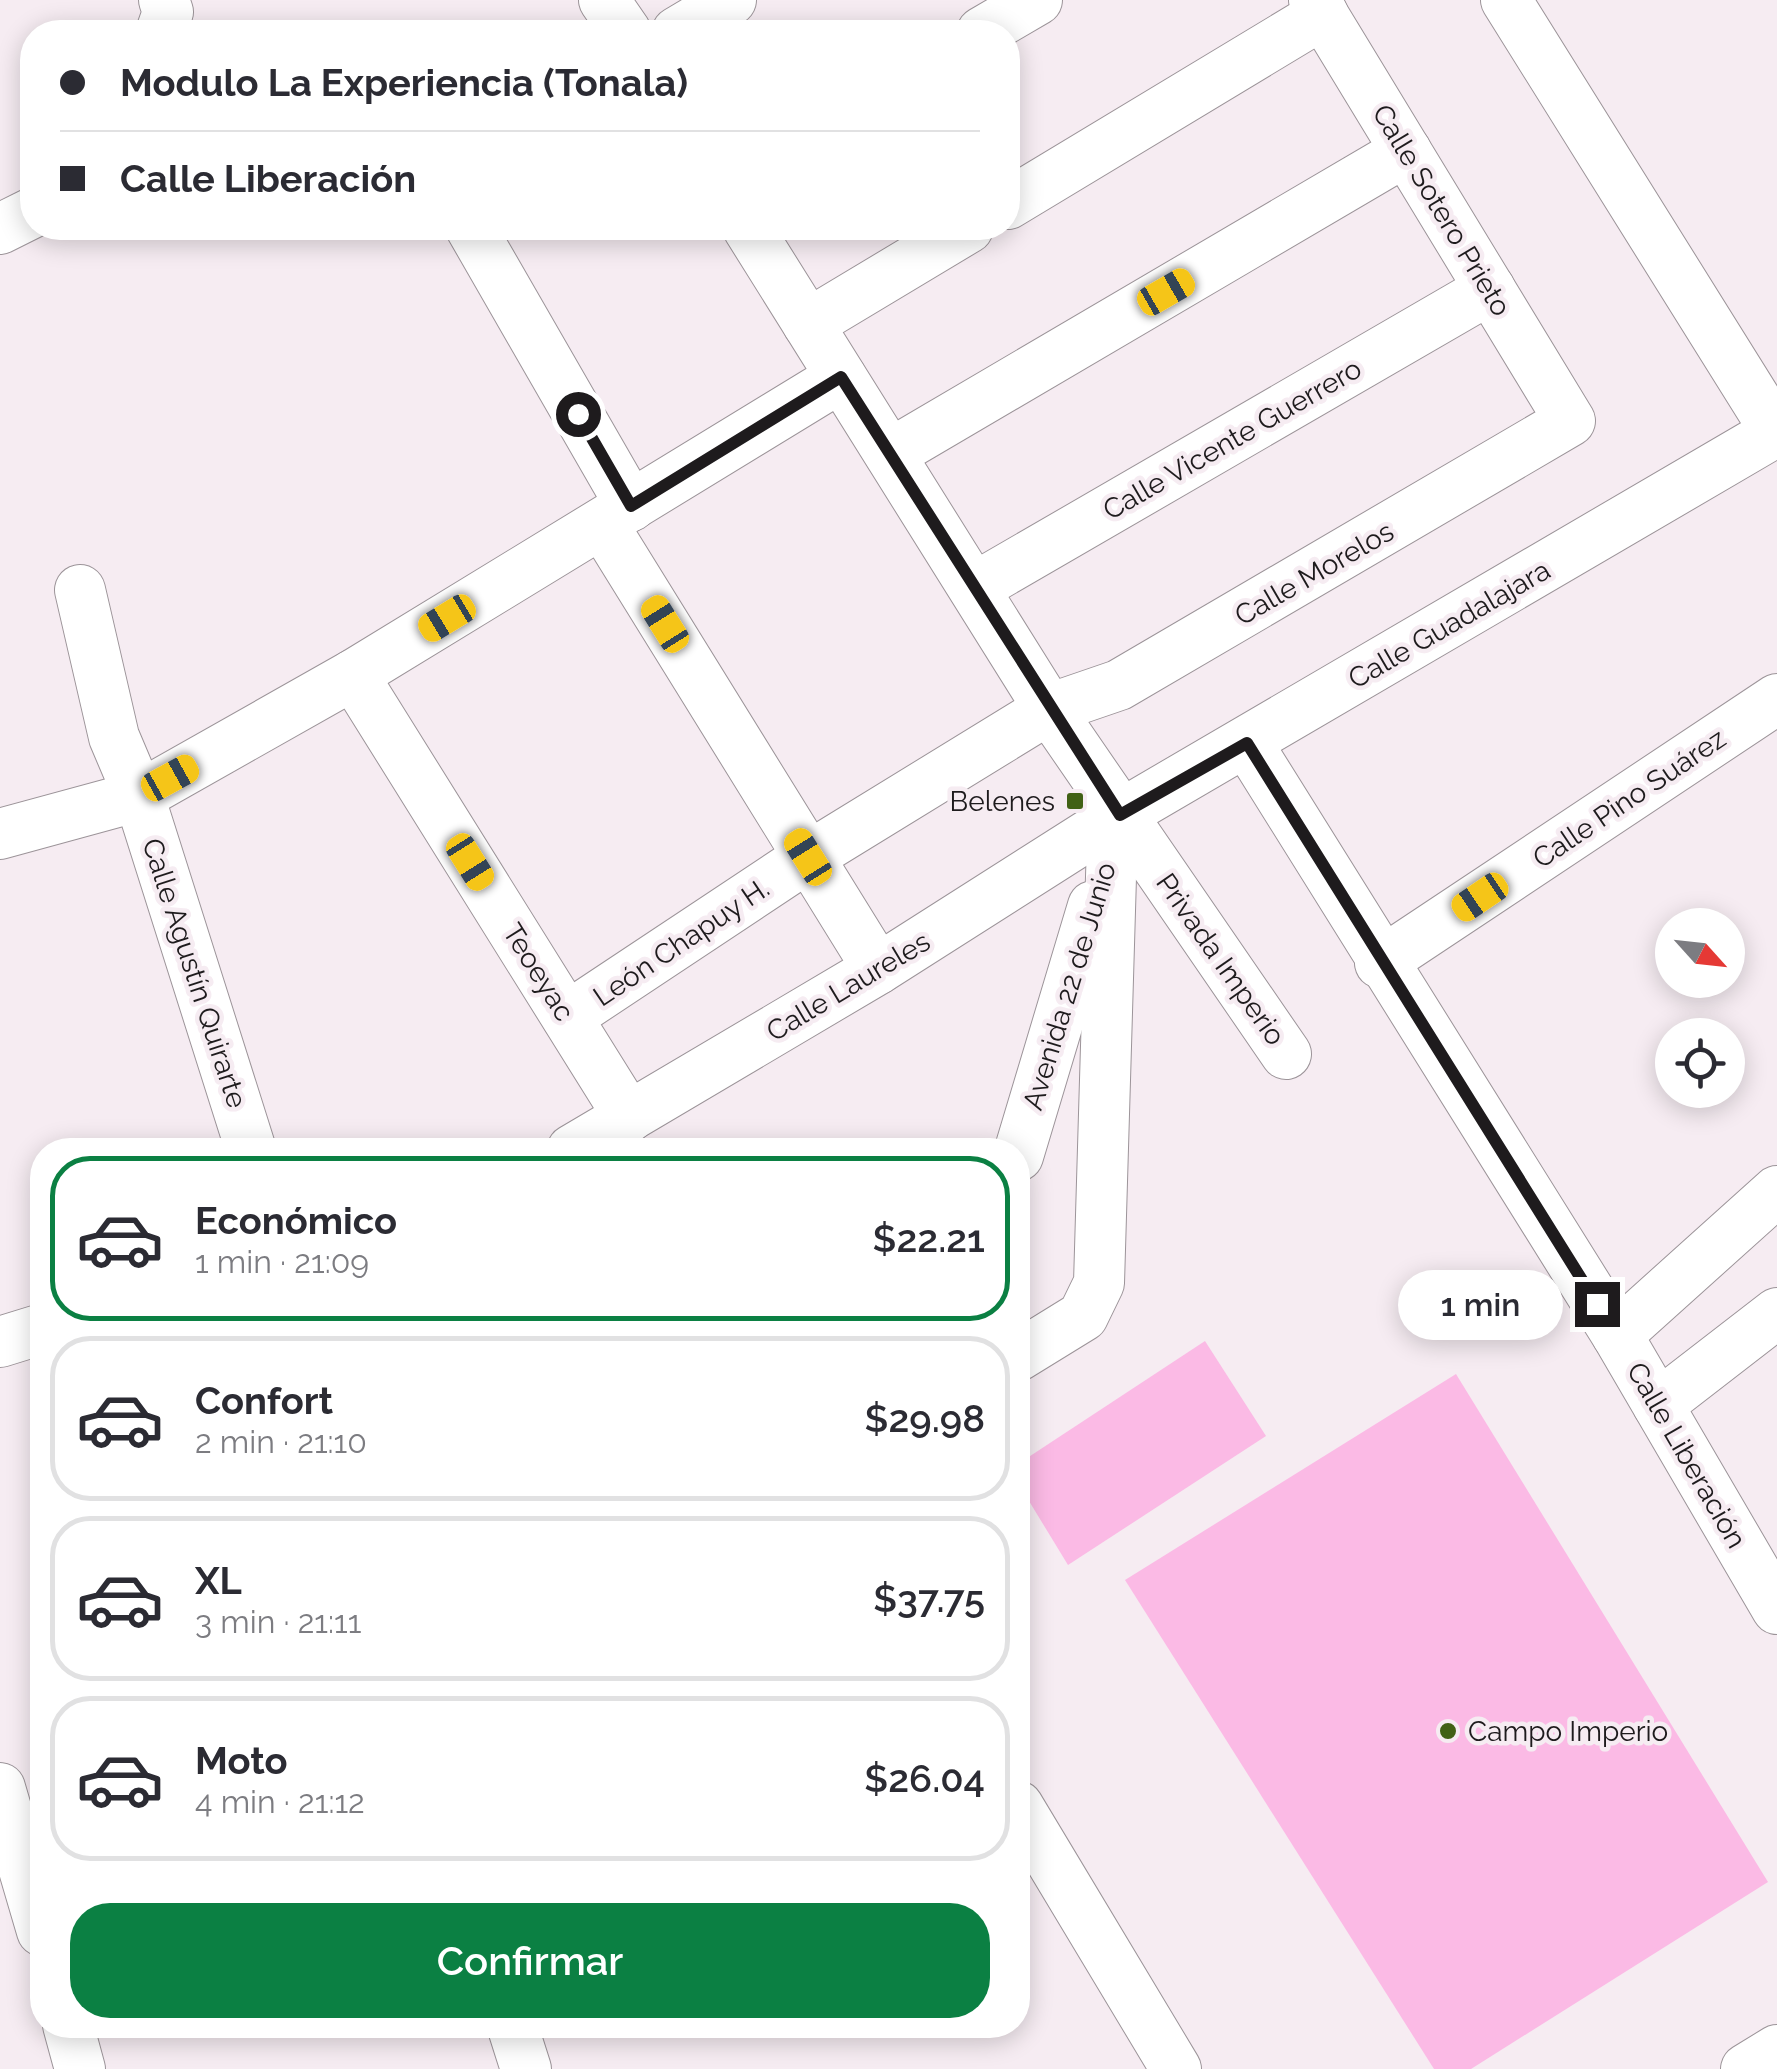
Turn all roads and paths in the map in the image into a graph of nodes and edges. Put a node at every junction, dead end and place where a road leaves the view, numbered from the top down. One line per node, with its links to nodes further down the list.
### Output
1 (1037, 0): 6 (street)
2 (1506, 0): 16 (street)
3 (727, 1): 5 (street)
4 (1319, 7): 7 (street, Calle Sotero Prieto); 8 (street)
5 (696, 20)
6 (1003, 20)
7 (1406, 151): 12 (street, Calle Sotero Prieto); 17 (street)
8 (1020, 196)
9 (477, 240): 18 (street)
10 (756, 240): 13 (street, Privada Imperio)
11 (948, 240): 13 (street)
12 (1490, 290): 15 (street, Calle Sotero Prieto); 19 (street, Calle Vicente Guerrero)
13 (808, 324): 14 (street, Privada Imperio)
14 (841, 377): 17 (street, Privada Imperio); 18 (street)
15 (1570, 421): 23 (street, Calle Morelos)
16 (1777, 432): 24 (street, Calle Guadalajara)
17 (890, 454): 19 (street, Privada Imperio)
18 (617, 516): 21 (street); 28 (street)
19 (974, 588): 23 (street, Privada Imperio)
20 (80, 590): 25 (street, Calle Agustín Quirarte)
21 (353, 675): 25 (street); 31 (street, Teoeyac)
22 (1777, 699): 29 (street, Calle Pino Suárez)
23 (1050, 708): 26 (street, Privada Imperio); 28 (street, León Chapuy H.)
24 (1247, 743): 26 (street, Calle Guadalajara); 29 (street, Calle Liberación)
25 (139, 796): 27 (street); 34 (street, Calle Agustín Quirarte)
26 (1116, 829): 30 (street, Calle Laureles); 32 (street, Privada Imperio); 36 (street, Avenida 22 de Junio); 42 (street)
27 (0, 834)
28 (808, 857): 30 (street); 31 (street, León Chapuy H.)
29 (1380, 963): 40 (street, Calle Liberación)
30 (878, 969): 33 (street, Calle Laureles)
31 (567, 1017): 33 (street, Teoeyac)
32 (1286, 1054)
33 (629, 1117): 35 (street, Calle Laureles)
34 (248, 1138)
35 (593, 1138)
36 (1023, 1138)
37 (1777, 1191): 40 (street)
38 (1777, 1313): 43 (street)
39 (30, 1333): 41 (street)
40 (1617, 1335): 43 (street, Calle Liberación)
41 (0, 1342)
42 (1030, 1349)
43 (1658, 1405): 44 (street, Calle Liberación)
44 (1777, 1608)
45 (0, 1788): 47 (street)
46 (1030, 1826): 53 (street)
47 (30, 1919)
48 (72, 2038): 51 (street)
49 (516, 2038): 52 (street)
50 (1777, 2050): 54 (street)
51 (80, 2069)
52 (526, 2069)
53 (1176, 2069)
54 (1746, 2069)

